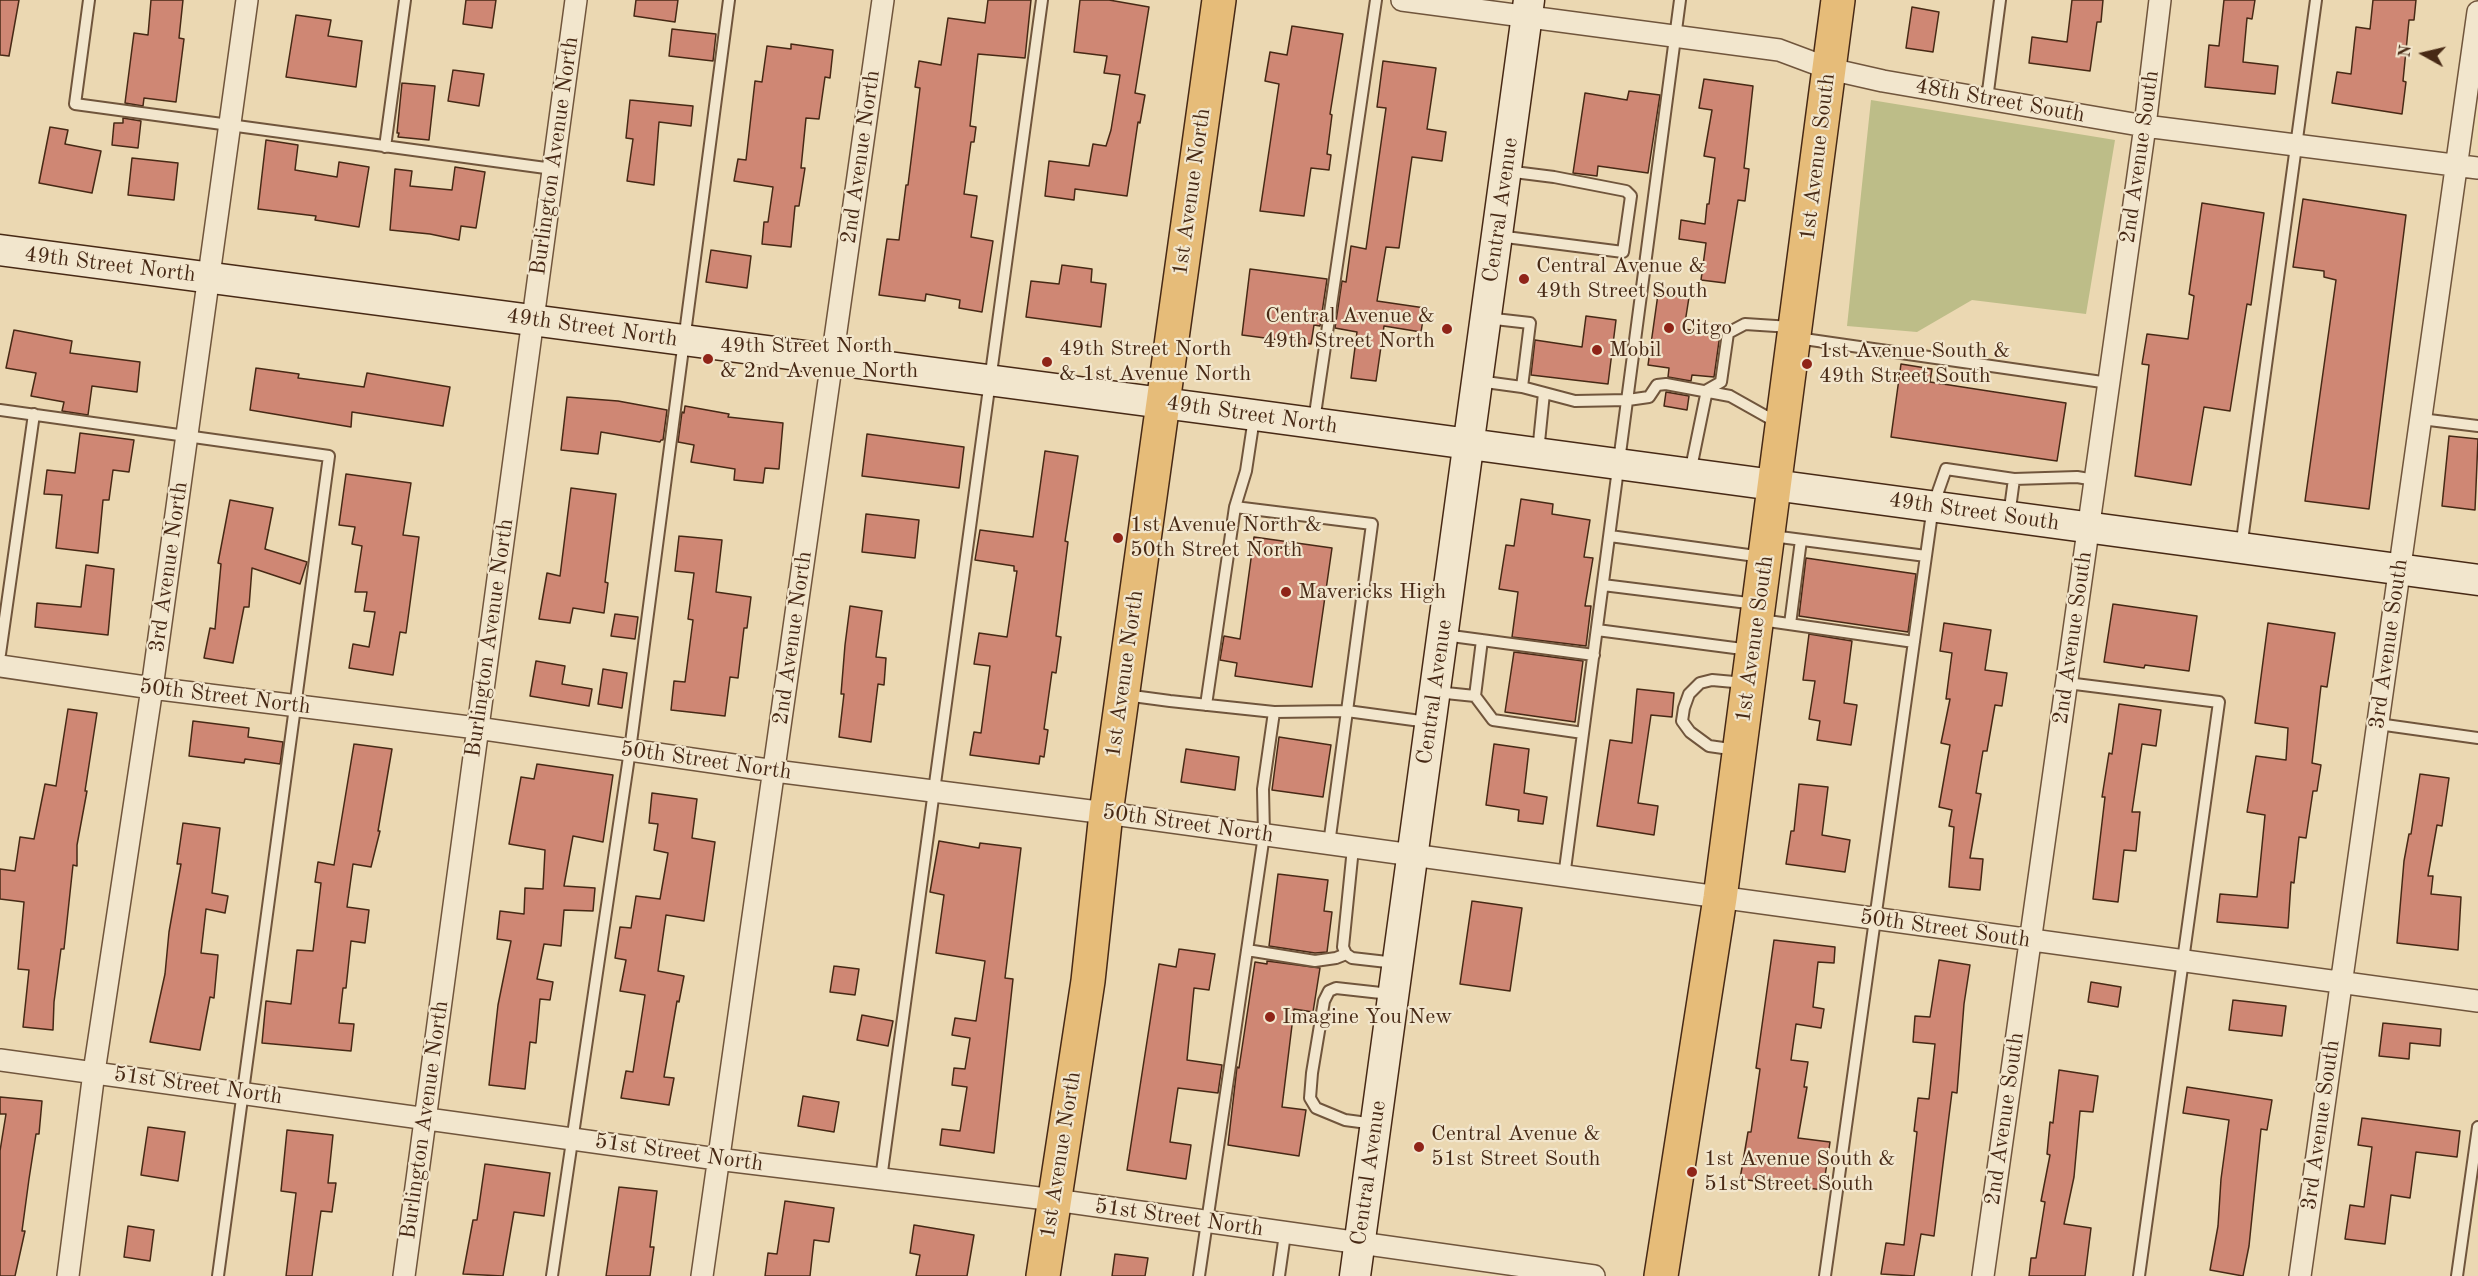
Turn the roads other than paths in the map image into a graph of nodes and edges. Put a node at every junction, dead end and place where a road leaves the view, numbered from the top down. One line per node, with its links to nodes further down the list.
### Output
1 (89, 0): 21 (lane)
2 (247, 0): 21 (street, 3rd Avenue North)
3 (405, 0): 24 (lane)
4 (576, 0): 27 (street, Burlington Avenue North)
5 (729, 0): 35 (lane)
6 (883, 0): 36 (street, 2nd Avenue North)
7 (1042, 0): 37 (lane)
8 (1219, 0): 44 (main road, 1st Avenue North)
9 (1376, 0): 49 (lane)
10 (1402, 0): 16 (street, 48th Street South)
11 (1680, 0): 18 (lane)
12 (1839, 0): 19 (main road, 1st Avenue South)
13 (2000, 0): 20 (lane)
14 (2160, 0): 22 (street, 2nd Avenue South)
15 (2316, 0): 23 (lane)
16 (1528, 8): 18 (street, 48th Street South); 28 (main road, Central Avenue)
17 (2478, 12): 25 (street, 3rd Avenue South)
18 (1675, 35): 19 (street, 48th Street South); 43 (lane)
19 (1830, 69): 20 (street, 48th Street South); 34 (main road, 1st Avenue South)
20 (1987, 99): 22 (street, 48th Street South)
21 (230, 126): 24 (lane); 31 (street, 3rd Avenue North)
22 (2145, 126): 23 (street, 48th Street South); 39 (street, 2nd Avenue South)
23 (2296, 145): 25 (street, 48th Street South); 67 (lane)
24 (385, 147): 27 (lane)
25 (2457, 165): 26 (street, 48th Street South); 48 (street, 3rd Avenue South)
26 (2478, 168)
27 (553, 169): 33 (street, Burlington Avenue North)
28 (1506, 171): 29 (main road, Central Avenue); 29 (lane)
29 (1497, 236): 32 (main road, Central Avenue)
30 (0, 250): 31 (main road, 49th Street North)
31 (209, 278): 33 (main road, 49th Street North); 52 (street, 3rd Avenue North)
32 (1486, 318): 38 (main road, Central Avenue); 40 (lane)
33 (533, 320): 35 (main road, 49th Street North); 93 (street, Burlington Avenue North)
34 (1796, 333): 39 (lane); 41 (lane); 50 (main road, 1st Avenue South)
35 (685, 340): 36 (main road, 49th Street North); 96 (lane)
36 (832, 360): 37 (main road, 49th Street North); 98 (street, 2nd Avenue North)
37 (989, 380): 44 (main road, 49th Street North); 99 (lane)
38 (1478, 381): 40 (lane); 53 (main road, Central Avenue)
39 (2109, 383): 58 (street, 2nd Avenue South)
40 (1522, 387): 42 (lane)
41 (1707, 390): 43 (lane); 50 (lane); 56 (lane)
42 (1544, 393): 43 (lane); 54 (lane)
43 (1628, 400): 55 (lane)
44 (1162, 403): 47 (main road, 49th Street North); 85 (main road, 1st Avenue North)
45 (0, 410): 46 (lane)
46 (34, 414): 52 (lane); 78 (lane)
47 (1254, 415): 49 (main road, 49th Street North); 61 (lane)
48 (2421, 419): 51 (lane); 69 (street, 3rd Avenue South)
49 (1314, 423): 53 (main road, 49th Street North)
50 (1783, 426): 59 (main road, 1st Avenue South)
51 (2478, 426)
52 (187, 436): 83 (street, 3rd Avenue North); 88 (lane)
53 (1469, 443): 54 (main road, 49th Street South); 75 (main road, Central Avenue)
54 (1538, 453): 55 (main road, 49th Street South)
55 (1620, 464): 56 (main road, 49th Street South); 64 (lane)
56 (1690, 473): 59 (main road, 49th Street South)
57 (2014, 479): 58 (lane); 60 (lane); 62 (lane)
58 (2095, 480): 63 (street, 2nd Avenue South)
59 (1775, 485): 60 (main road, 49th Street South); 66 (main road, 1st Avenue South)
60 (1933, 506): 62 (main road, 49th Street South); 68 (lane)
61 (1235, 507): 87 (lane); 89 (lane)
62 (2009, 517): 63 (main road, 49th Street South)
63 (2088, 527): 67 (main road, 49th Street South); 81 (street, 2nd Avenue South)
64 (1610, 536): 66 (lane); 71 (lane)
65 (1801, 540): 66 (lane); 68 (lane); 72 (lane)
66 (1767, 547): 73 (main road, 1st Avenue South)
67 (2241, 548): 69 (main road, 49th Street South)
68 (1926, 556): 77 (lane)
69 (2400, 570): 70 (main road, 49th Street South); 92 (street, 3rd Avenue South)
70 (2478, 580)
71 (1603, 585): 73 (lane); 74 (lane)
72 (1790, 624): 73 (lane); 77 (lane)
73 (1757, 625): 74 (lane); 82 (main road, 1st Avenue South)
74 (1597, 630): 79 (lane)
75 (1443, 635): 76 (lane); 84 (main road, Central Avenue)
76 (1482, 640): 79 (lane); 86 (lane)
77 (1914, 642): 107 (lane)
78 (0, 654)
79 (1594, 655): 94 (lane)
80 (0, 666): 83 (street, 50th Street North)
81 (2067, 682): 108 (street, 2nd Avenue South); 111 (lane)
82 (1749, 684): 97 (main road, 1st Avenue South); 97 (lane)
83 (152, 688): 88 (street, 50th Street North); 117 (street, 3rd Avenue North)
84 (1436, 692): 86 (lane); 91 (main road, Central Avenue)
85 (1122, 695): 87 (lane); 100 (main road, 1st Avenue North)
86 (1475, 696): 94 (lane)
87 (1206, 705): 90 (lane)
88 (297, 706): 93 (street, 50th Street North); 118 (lane)
89 (1347, 711): 90 (lane); 91 (lane); 102 (lane)
90 (1274, 712): 101 (lane)
91 (1431, 723): 104 (main road, Central Avenue)
92 (2378, 723): 95 (lane); 113 (street, 3rd Avenue South)
93 (477, 728): 96 (street, 50th Street North); 119 (street, Burlington Avenue North)
94 (1583, 733): 105 (lane)
95 (2478, 738)
96 (630, 750): 98 (street, 50th Street North); 122 (lane)
97 (1740, 751): 106 (main road, 1st Avenue South)
98 (775, 771): 99 (street, 50th Street North); 123 (street, 2nd Avenue North)
99 (933, 791): 100 (street, 50th Street North); 124 (lane)
100 (1106, 813): 101 (street, 50th Street North); 125 (main road, 1st Avenue North)
101 (1264, 835): 102 (street, 50th Street North); 109 (lane)
102 (1329, 844): 103 (street, 50th Street North)
103 (1353, 848): 104 (street, 50th Street North); 110 (lane)
104 (1413, 856): 105 (street, 50th Street South); 112 (main road, Central Avenue)
105 (1564, 877): 106 (street, 50th Street South)
106 (1720, 898): 107 (street, 50th Street South); 140 (main road, 1st Avenue South)
107 (1875, 919): 108 (street, 50th Street South); 141 (lane)
108 (2030, 940): 111 (street, 50th Street South); 142 (street, 2nd Avenue South)
109 (1247, 950): 110 (lane); 126 (lane)
110 (1346, 954): 112 (lane)
111 (2184, 961): 113 (street, 50th Street South); 143 (lane)
112 (1398, 963): 114 (main road, Central Avenue)
113 (2341, 983): 115 (street, 50th Street South); 144 (street, 3rd Avenue South)
114 (1394, 994): 120 (main road, Central Avenue); 120 (lane)
115 (2478, 1001)
116 (0, 1060): 117 (street, 51st Street North)
117 (94, 1071): 118 (street, 51st Street North); 130 (street, 3rd Avenue North)
118 (244, 1093): 119 (street, 51st Street North); 131 (lane)
119 (425, 1119): 122 (street, 51st Street North); 132 (street, Burlington Avenue North)
120 (1376, 1124): 128 (main road, Central Avenue)
121 (2478, 1127): 145 (lane)
122 (571, 1139): 123 (street, 51st Street North); 133 (lane)
123 (717, 1159): 124 (street, 51st Street North); 134 (street, 2nd Avenue North)
124 (881, 1179): 125 (street, 51st Street North)
125 (1055, 1200): 126 (street, 51st Street North); 135 (main road, 1st Avenue North)
126 (1206, 1222): 127 (street, 51st Street North); 136 (lane)
127 (1285, 1234): 128 (street, 51st Street North); 137 (lane)
128 (1359, 1244): 129 (street, 51st Street North); 138 (main road, Central Avenue)
129 (1511, 1270): 139 (street, 51st Street North)
130 (68, 1276)
131 (218, 1276)
132 (404, 1276)
133 (552, 1276)
134 (702, 1276)
135 (1043, 1276)
136 (1199, 1276)
137 (1279, 1276)
138 (1355, 1276)
139 (1594, 1276)
140 (1661, 1276)
141 (1824, 1276)
142 (1983, 1276)
143 (2139, 1276)
144 (2300, 1276)
145 (2457, 1276)

